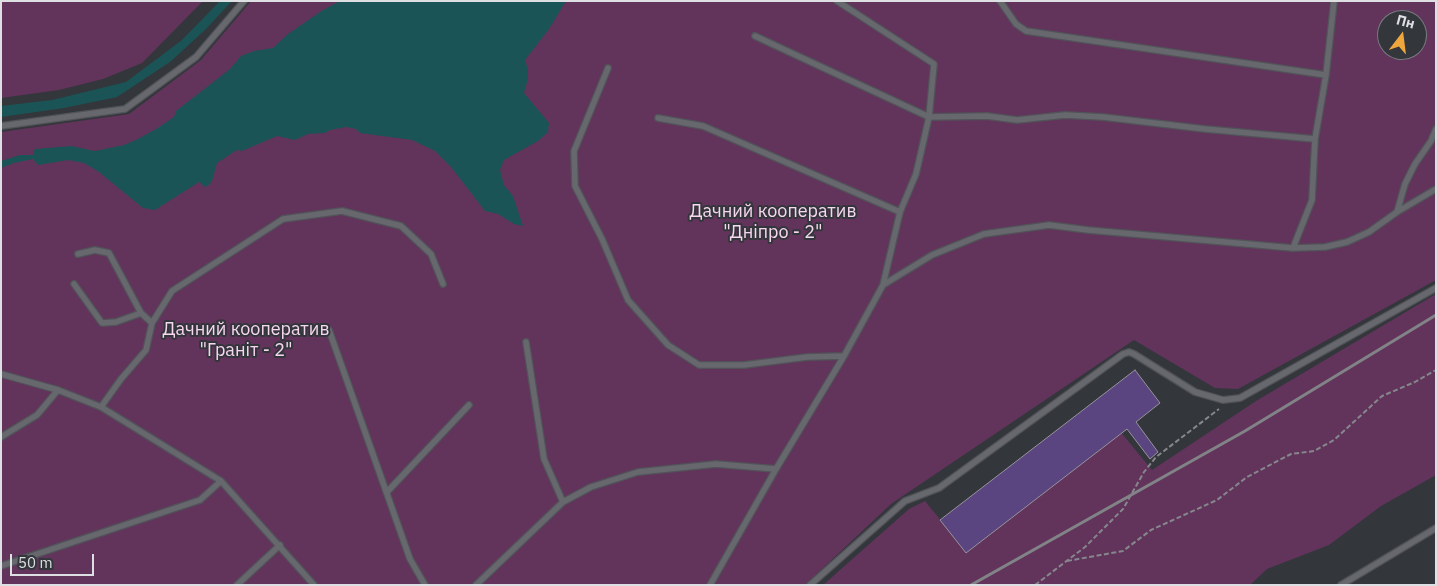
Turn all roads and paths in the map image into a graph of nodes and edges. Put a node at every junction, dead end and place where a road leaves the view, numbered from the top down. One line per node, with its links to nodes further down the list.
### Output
1 (244, 1): 10 (lane)
2 (837, 1): 8 (lane)
3 (1000, 1): 7 (lane)
4 (1334, 1): 7 (lane)
5 (755, 36): 8 (lane)
6 (608, 68): 26 (lane)
7 (1326, 75): 12 (lane)
8 (929, 117): 12 (lane); 14 (lane)
9 (658, 118): 14 (lane)
10 (1, 126)
11 (1436, 129): 15 (lane)
12 (1315, 139): 16 (lane)
13 (1436, 189): 15 (lane)
14 (900, 212): 20 (lane)
15 (1397, 212): 16 (lane)
16 (1293, 248): 20 (lane)
17 (78, 254): 22 (lane)
18 (74, 284): 22 (lane)
19 (443, 284): 23 (lane)
20 (883, 285): 26 (lane)
21 (1436, 288): 47 (lane)
22 (141, 313): 23 (lane)
23 (152, 323): 32 (lane)
24 (329, 330): 36 (lane)
25 (526, 342): 37 (lane)
26 (844, 356): 34 (lane)
27 (1436, 370): 40 (path)
28 (1, 374): 29 (lane)
29 (58, 390): 32 (lane); 33 (lane)
30 (469, 405): 36 (lane)
31 (1225, 405): 40 (path)
32 (101, 407): 35 (lane)
33 (1, 437)
34 (776, 469): 37 (lane); 46 (lane)
35 (221, 481): 39 (lane); 41 (lane)
36 (387, 492): 44 (lane)
37 (564, 502): 45 (lane)
38 (1436, 528): 49 (lane)
39 (280, 545): 42 (lane); 43 (lane)
40 (1067, 561): 48 (path)
41 (1, 566)
42 (237, 585)
43 (314, 585)
44 (425, 585)
45 (476, 585)
46 (710, 585)
47 (810, 585)
48 (1035, 585)
49 (1342, 585)

